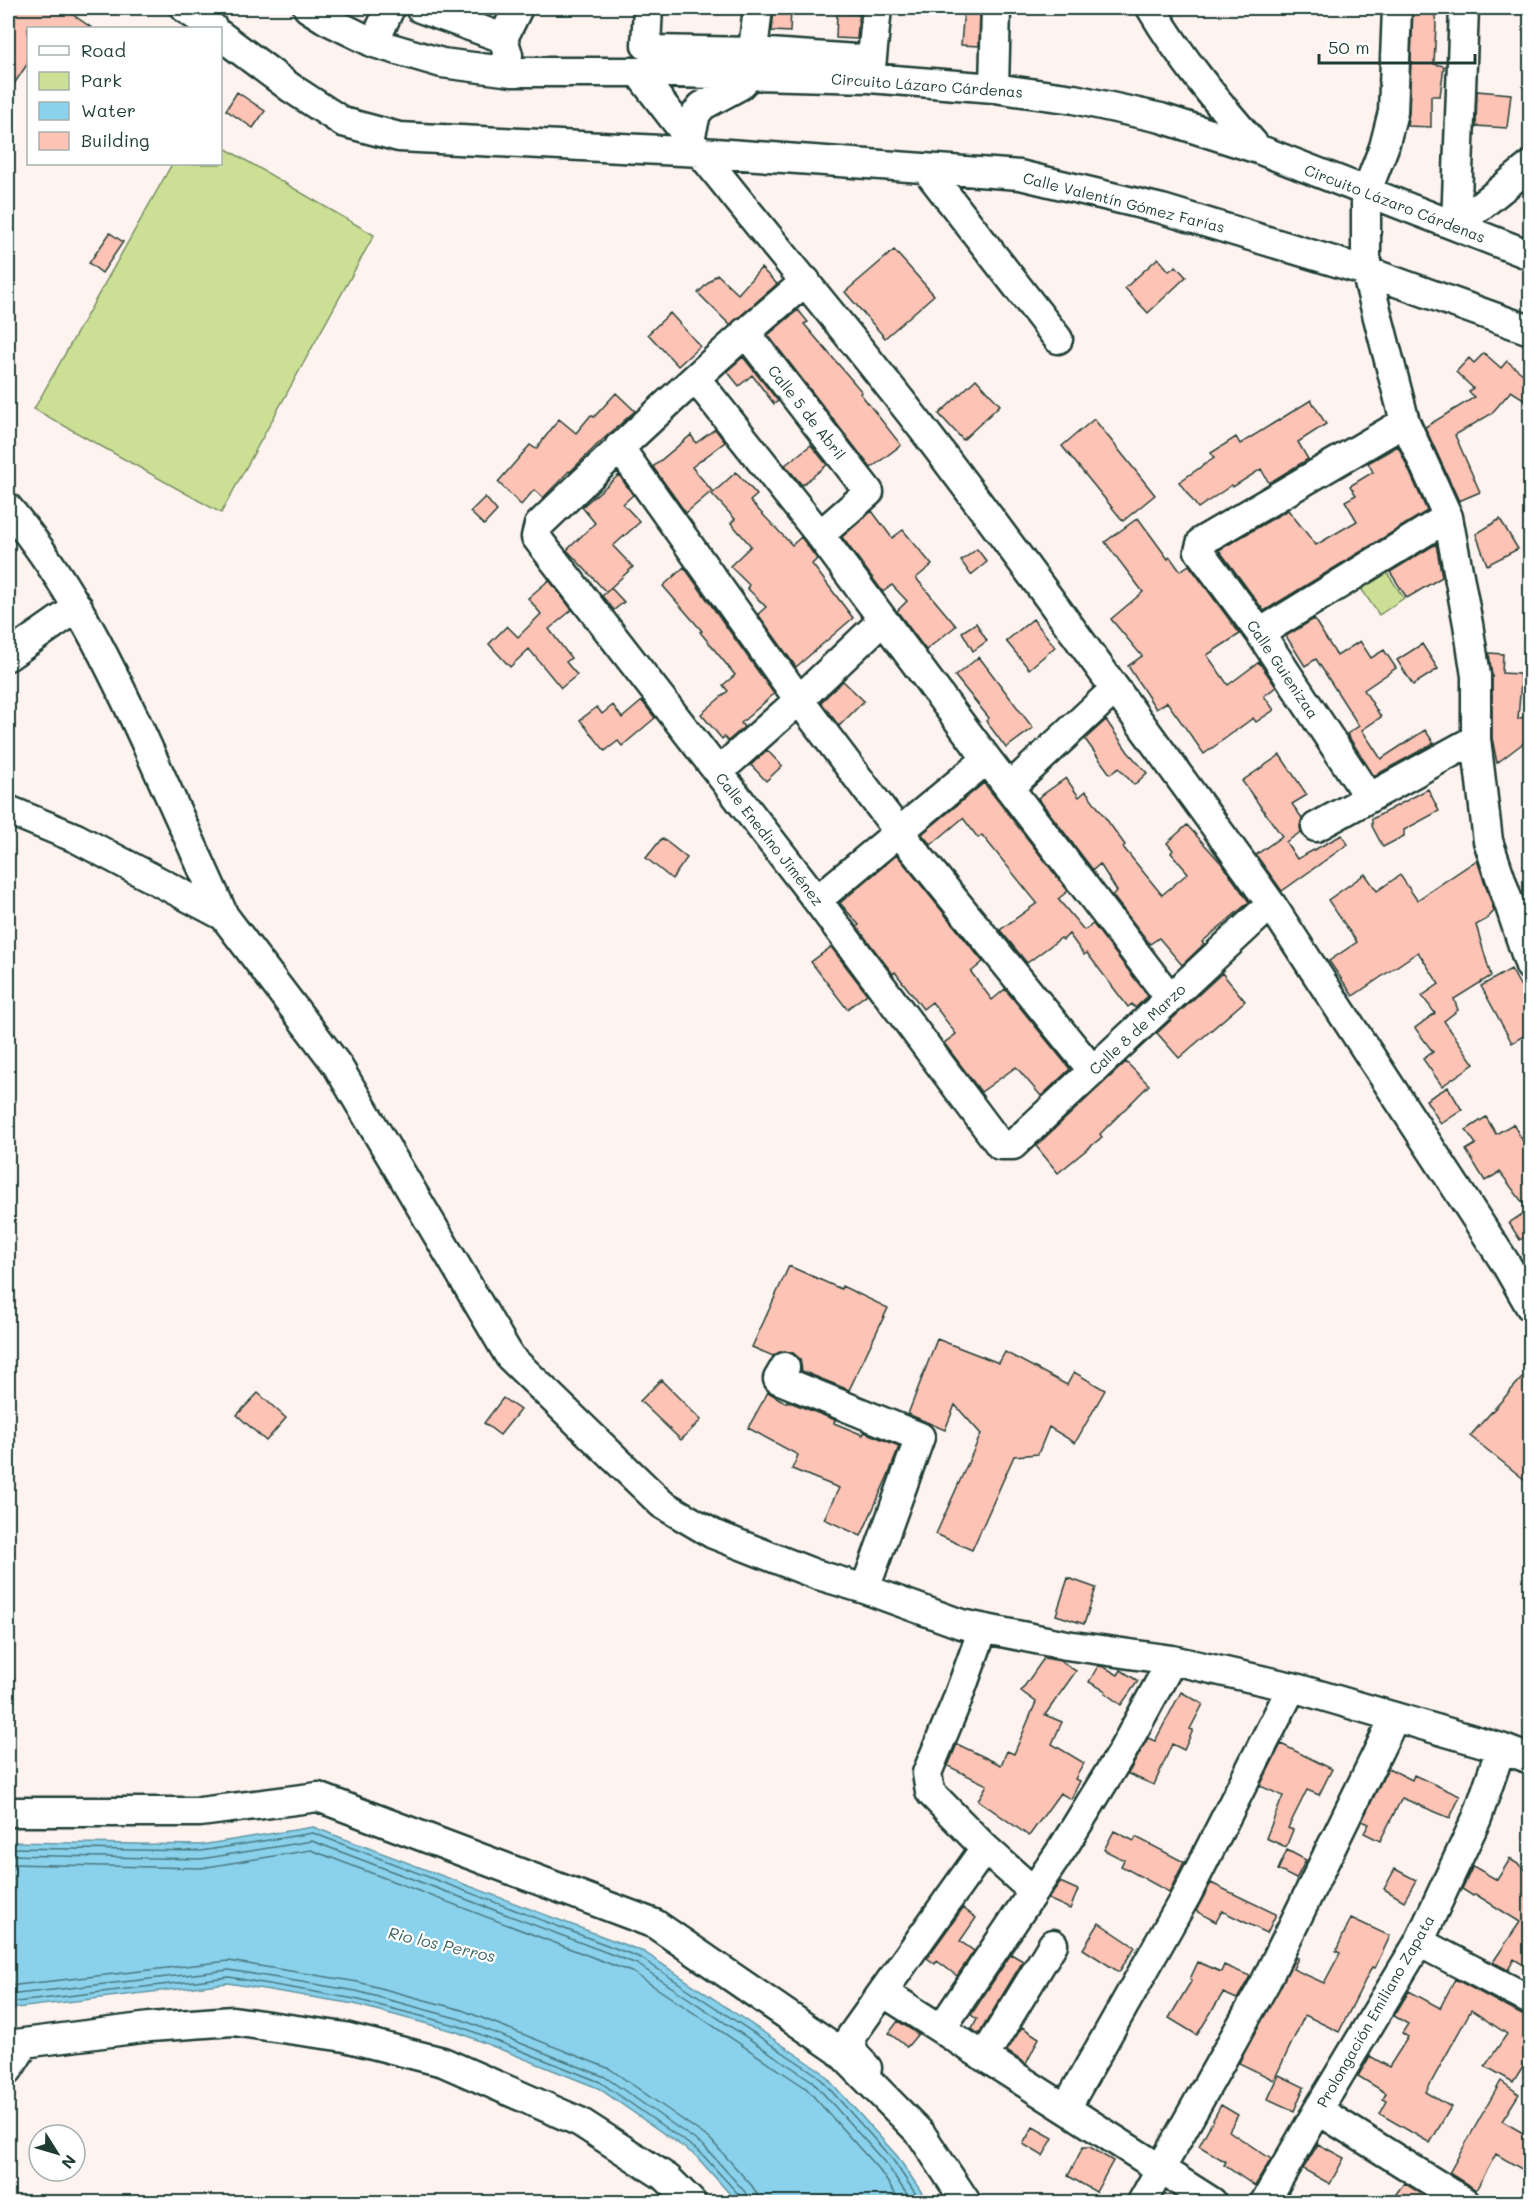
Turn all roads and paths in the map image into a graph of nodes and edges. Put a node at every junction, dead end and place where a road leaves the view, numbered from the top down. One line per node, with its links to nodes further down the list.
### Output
1 (185, 8): 13 (street)
2 (308, 8): 16 (street)
3 (390, 8): 16 (street)
4 (420, 8): 15 (street)
5 (518, 8): 15 (street)
6 (648, 8): 17 (street)
7 (758, 8): 17 (street)
8 (877, 8): 18 (street)
9 (996, 8): 21 (street)
10 (1151, 8): 23 (street)
11 (1396, 8): 26 (street)
12 (1464, 8): 27 (street)
13 (212, 27)
14 (222, 36): 22 (street, Calle Valentín Gómez Farías)
15 (503, 38): 19 (street)
16 (375, 43): 19 (street)
17 (751, 63): 18 (street, Circuito Lázaro Cárdenas); 20 (street); 22 (street)
18 (871, 69): 21 (street, Circuito Lázaro Cárdenas)
19 (512, 72): 20 (street)
20 (638, 72): 22 (street)
21 (994, 88): 23 (street, Circuito Lázaro Cárdenas)
22 (696, 145): 25 (street, Calle Valentín Gómez Farías); 30 (street)
23 (1258, 149): 26 (street, Circuito Lázaro Cárdenas)
24 (1530, 166): 27 (street)
25 (926, 168): 29 (street, Calle Valentín Gómez Farías); 33 (street)
26 (1366, 193): 27 (street, Circuito Lázaro Cárdenas); 29 (street)
27 (1456, 226): 28 (street, Circuito Lázaro Cárdenas)
28 (1530, 255)
29 (1366, 271): 31 (street, Calle Valentín Gómez Farías); 35 (street)
30 (806, 281): 32 (street); 45 (street)
31 (1530, 330)
32 (745, 332): 34 (street); 39 (street, Calle 5 de Abril)
33 (1058, 339)
34 (696, 379): 36 (street); 39 (street)
35 (1405, 422): 38 (street); 43 (street, Calle Guienizaa)
36 (619, 447): 46 (street); 49 (street, Calle Enedino Jiménez)
37 (8, 508): 40 (street)
38 (1448, 517): 43 (street); 47 (street)
39 (820, 535): 42 (street)
40 (18, 539): 41 (street)
41 (78, 607): 44 (street); 57 (street)
42 (884, 620): 46 (street); 48 (street)
43 (1260, 633): 51 (street, Calle Guienizaa)
44 (8, 656)
45 (1115, 688): 50 (street); 56 (street)
46 (799, 700): 49 (street); 54 (street)
47 (1476, 739): 51 (street); 58 (street)
48 (987, 759): 50 (street); 54 (street)
49 (718, 772): 55 (street, Calle Enedino Jiménez)
50 (1009, 788): 59 (street)
51 (1369, 798): 53 (street)
52 (8, 810): 57 (street)
53 (1316, 827)
54 (898, 832): 55 (street); 60 (street)
55 (817, 900): 61 (street, Calle Enedino Jiménez)
56 (1271, 904): 59 (street, Calle 8 de Marzo); 62 (street)
57 (224, 916): 64 (street)
58 (1530, 966)
59 (1170, 998): 60 (street, Calle 8 de Marzo)
60 (1093, 1071): 61 (street, Calle 8 de Marzo)
61 (1000, 1144)
62 (1530, 1306)
63 (784, 1368): 64 (street)
64 (865, 1589): 65 (street)
65 (983, 1629): 66 (street); 72 (street)
66 (1172, 1660): 67 (street); 73 (street)
67 (1292, 1687): 68 (street); 82 (street)
68 (1395, 1717): 69 (street); 84 (street)
69 (1501, 1748): 70 (street); 74 (street, Prolongación Emiliano Zapata)
70 (1530, 1759)
71 (8, 1812): 86 (street)
72 (985, 1848): 73 (street); 76 (street)
73 (1033, 1891): 78 (street)
74 (1419, 1942): 77 (street); 83 (street, Prolongación Emiliano Zapata)
75 (1053, 1944): 80 (street)
76 (883, 1992): 78 (street); 86 (street)
77 (1530, 2000)
78 (941, 2030): 80 (street)
79 (16, 2044): 81 (street); 85 (street)
80 (984, 2057): 82 (street)
81 (8, 2070)
82 (1065, 2108): 84 (street)
83 (1318, 2110): 89 (street, Prolongación Emiliano Zapata); 90 (street)
84 (1160, 2169): 87 (street); 88 (street)
85 (691, 2202)
86 (968, 2202)
87 (1142, 2202)
88 (1212, 2202)
89 (1265, 2202)
90 (1465, 2202)

